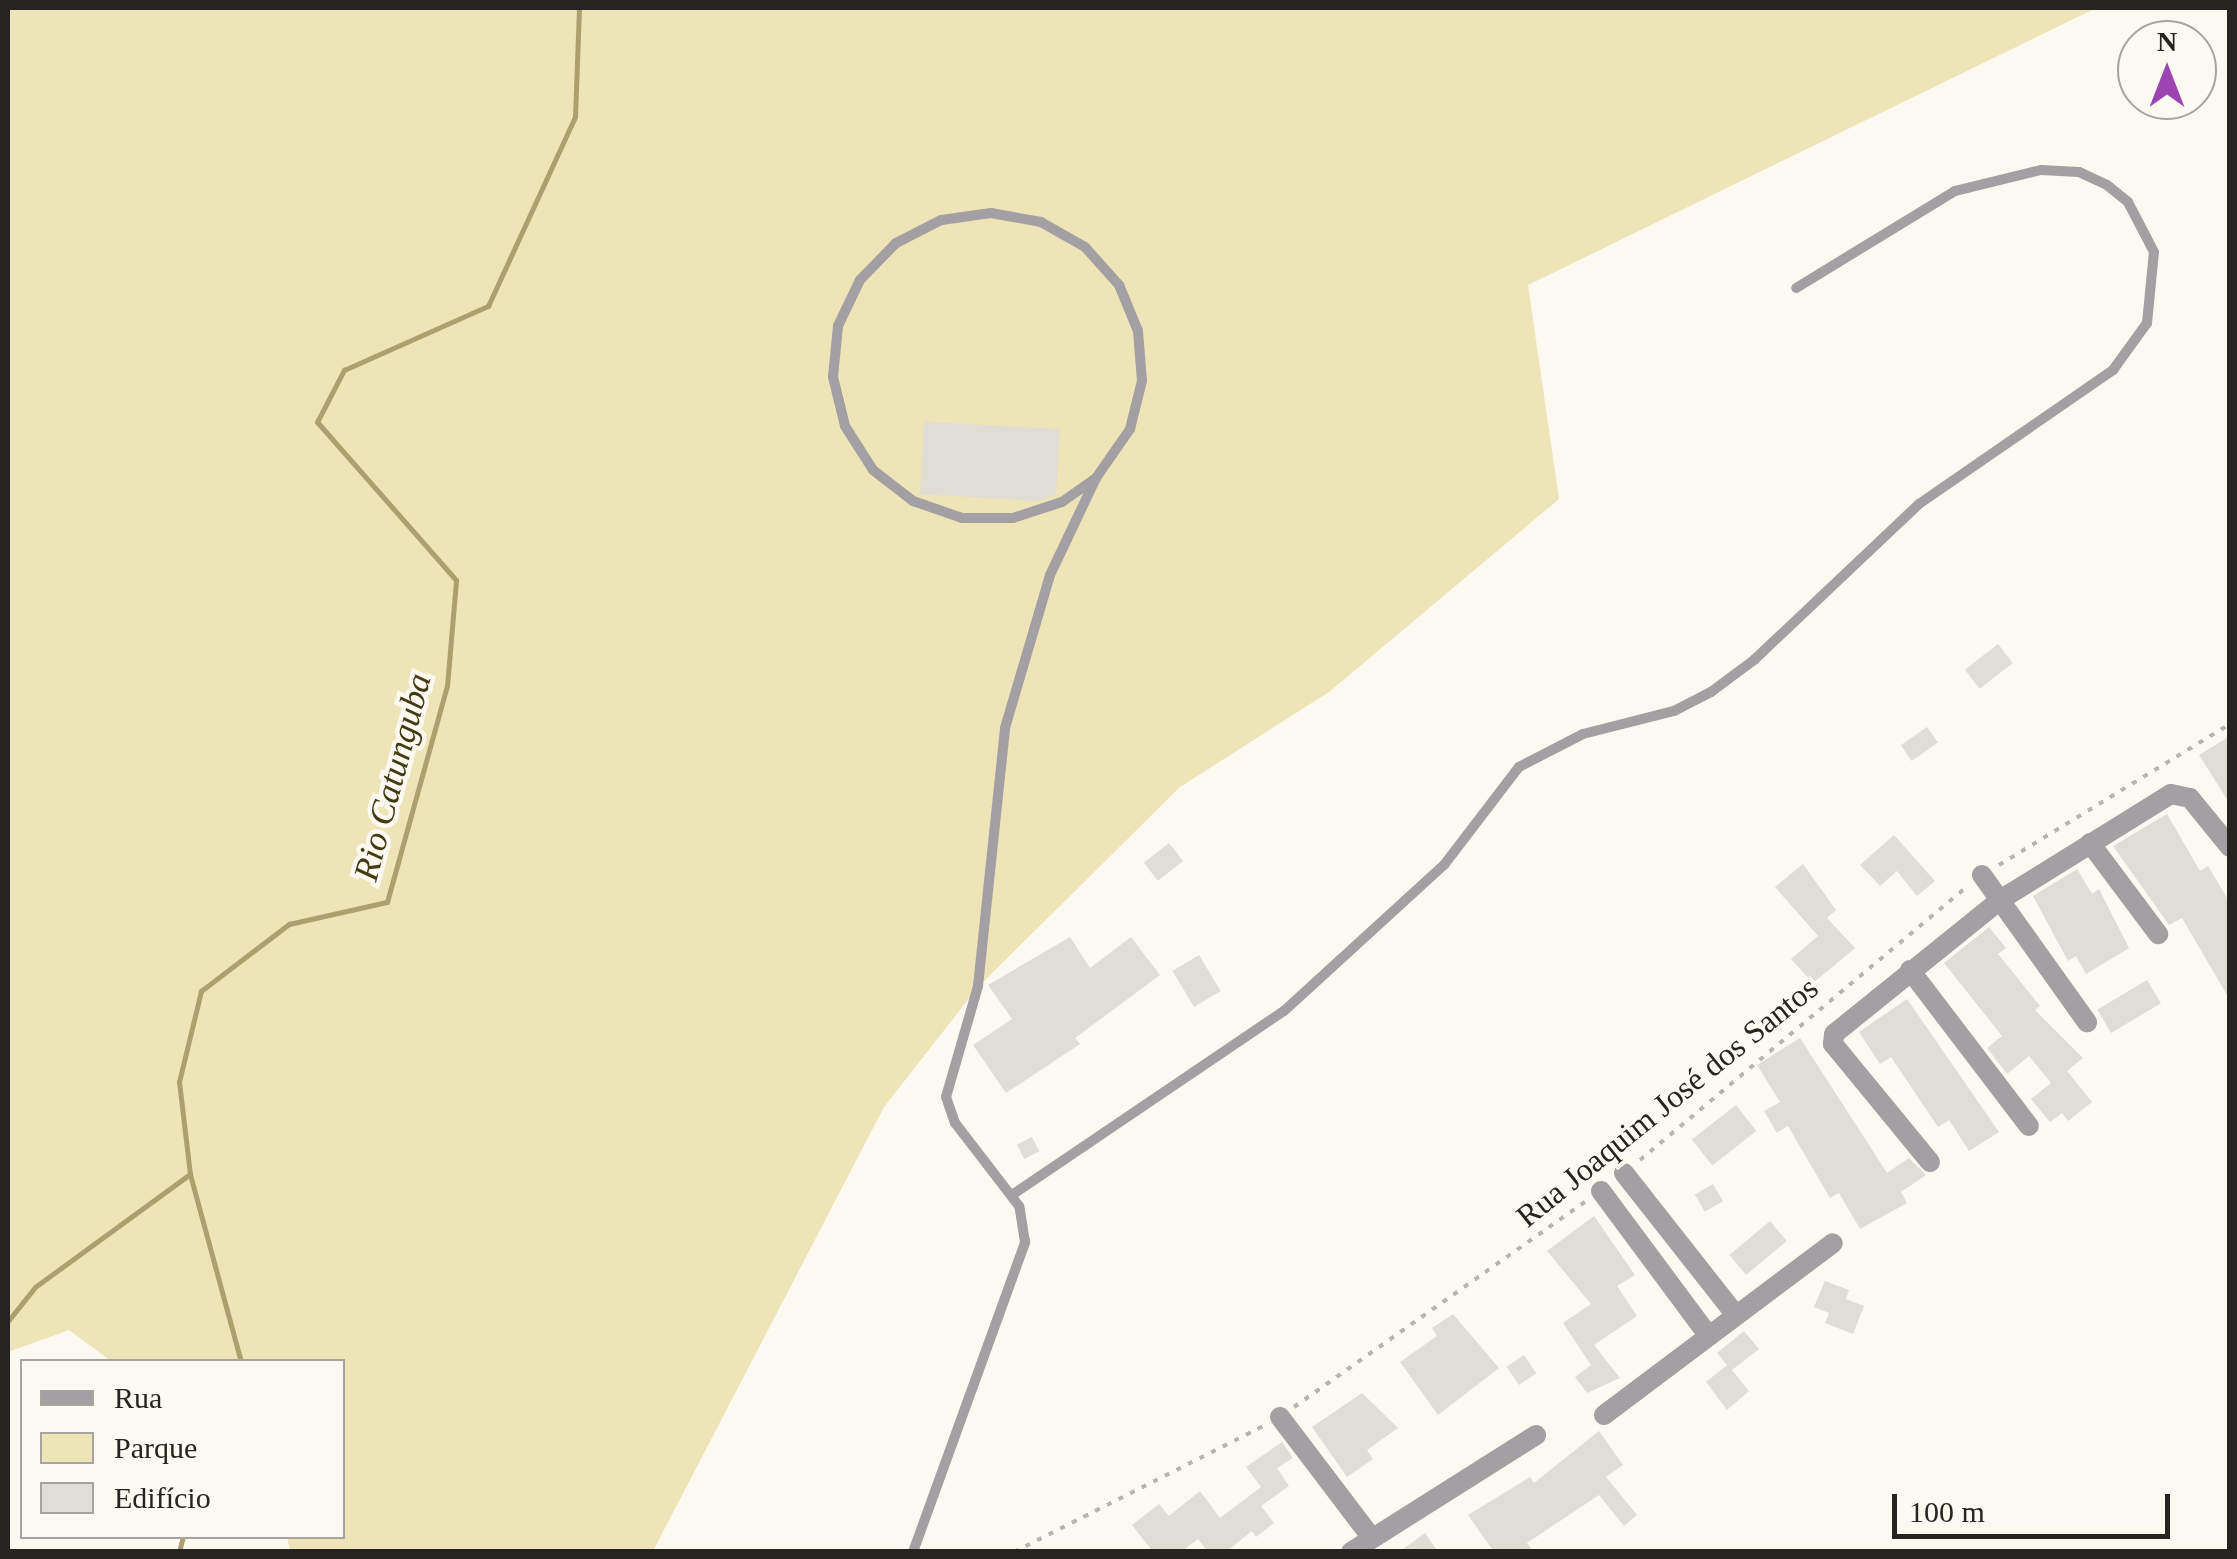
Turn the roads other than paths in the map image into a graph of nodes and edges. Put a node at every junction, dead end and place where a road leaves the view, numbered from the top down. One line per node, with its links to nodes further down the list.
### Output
1 (1796, 288): 14 (lane)
2 (1096, 478): 2 (lane); 14 (lane)
3 (2090, 843): 4 (street); 6 (street); 7 (street)
4 (2230, 848)
5 (1982, 876): 6 (street)
6 (2000, 900): 8 (street); 9 (street)
7 (2158, 934)
8 (1910, 970): 10 (street); 11 (street)
9 (2087, 1022)
10 (2029, 1126)
11 (1930, 1162)
12 (1624, 1173): 16 (street)
13 (1601, 1191): 17 (street)
14 (1012, 1196): 22 (lane)
15 (1832, 1243): 16 (street)
16 (1734, 1314): 17 (street)
17 (1708, 1335): 18 (street)
18 (1604, 1414)
19 (1280, 1417): 21 (street)
20 (1536, 1436): 21 (street)
21 (1372, 1538): 23 (street)
22 (913, 1552)
23 (1351, 1552)

